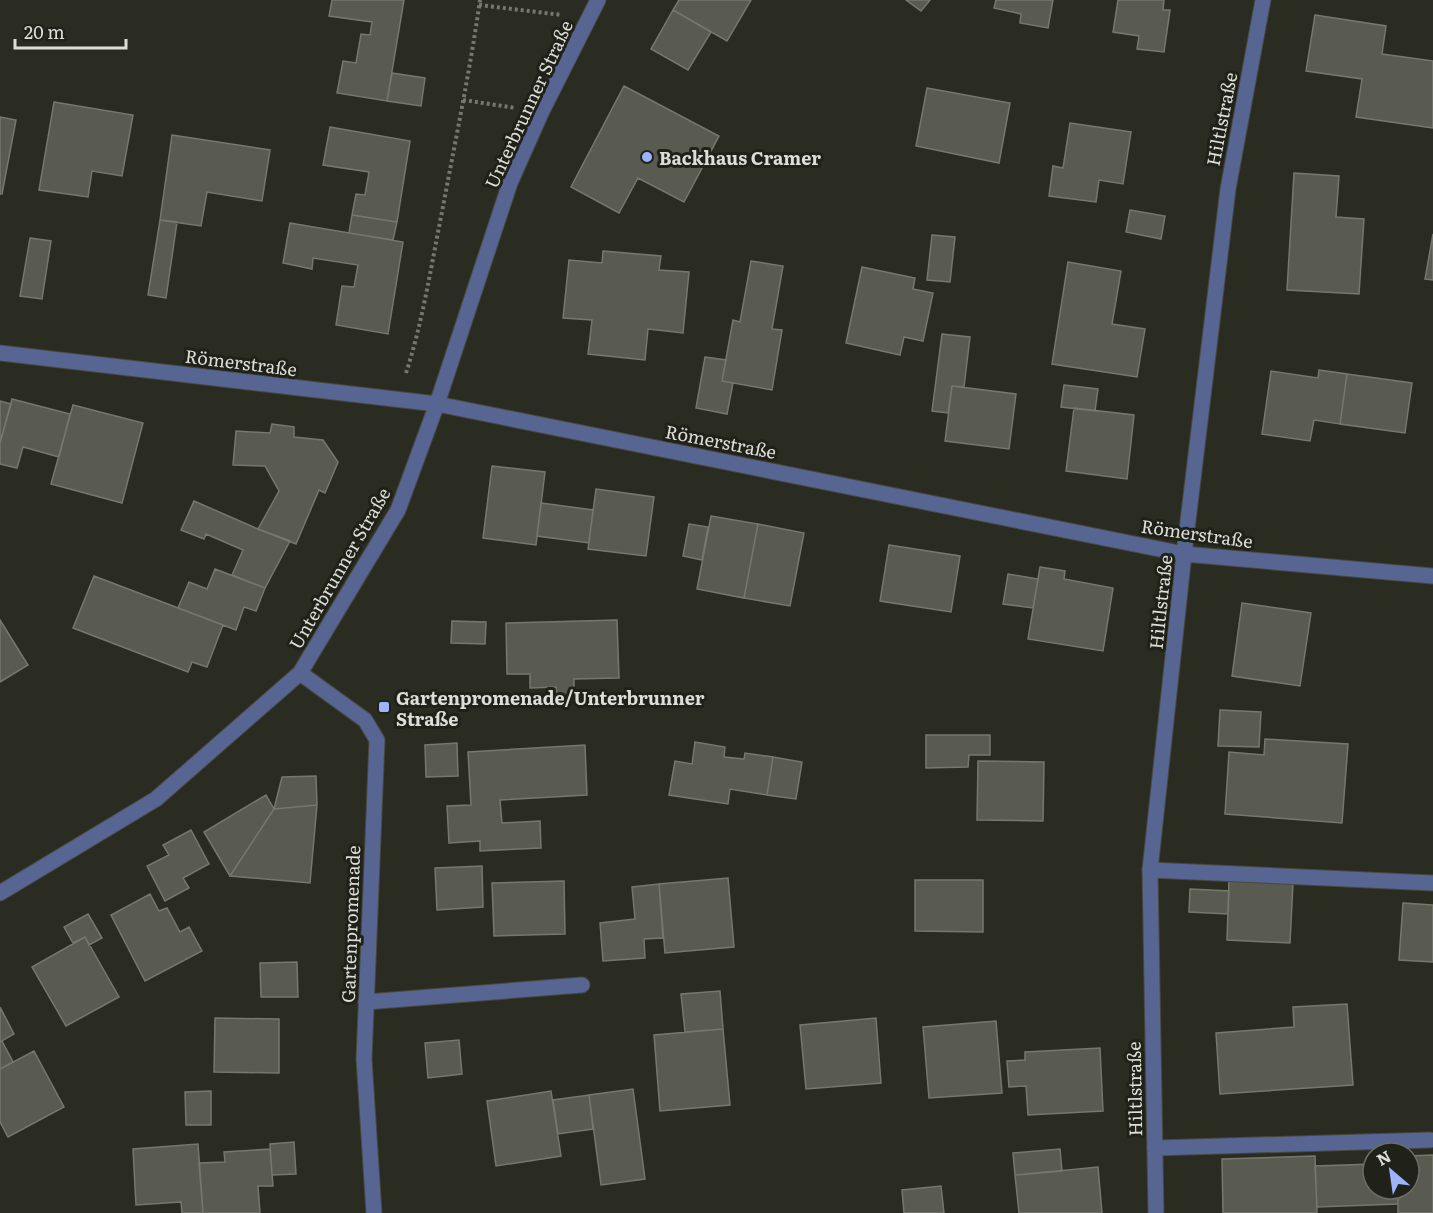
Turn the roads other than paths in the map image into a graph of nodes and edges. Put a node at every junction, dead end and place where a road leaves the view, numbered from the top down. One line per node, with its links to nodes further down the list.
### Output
1 (598, 0): 4 (street, Unterbrunner Straße)
2 (1263, 0): 5 (street, Hiltlstraße)
3 (0, 353): 4 (street, Römerstraße)
4 (437, 404): 5 (street, Römerstraße); 7 (street, Unterbrunner Straße)
5 (1184, 554): 6 (street, Römerstraße); 8 (street, Hiltlstraße)
6 (1433, 576)
7 (300, 673): 10 (street, Unterbrunner Straße); 12 (street, Gartenpromenade)
8 (1150, 870): 9 (street); 14 (street, Hiltlstraße)
9 (1433, 883)
10 (0, 893)
11 (582, 985): 12 (street)
12 (366, 1002): 15 (street, Gartenpromenade)
13 (1430, 1140): 14 (street)
14 (1155, 1148): 16 (street, Hiltlstraße)
15 (374, 1213)
16 (1156, 1213)

